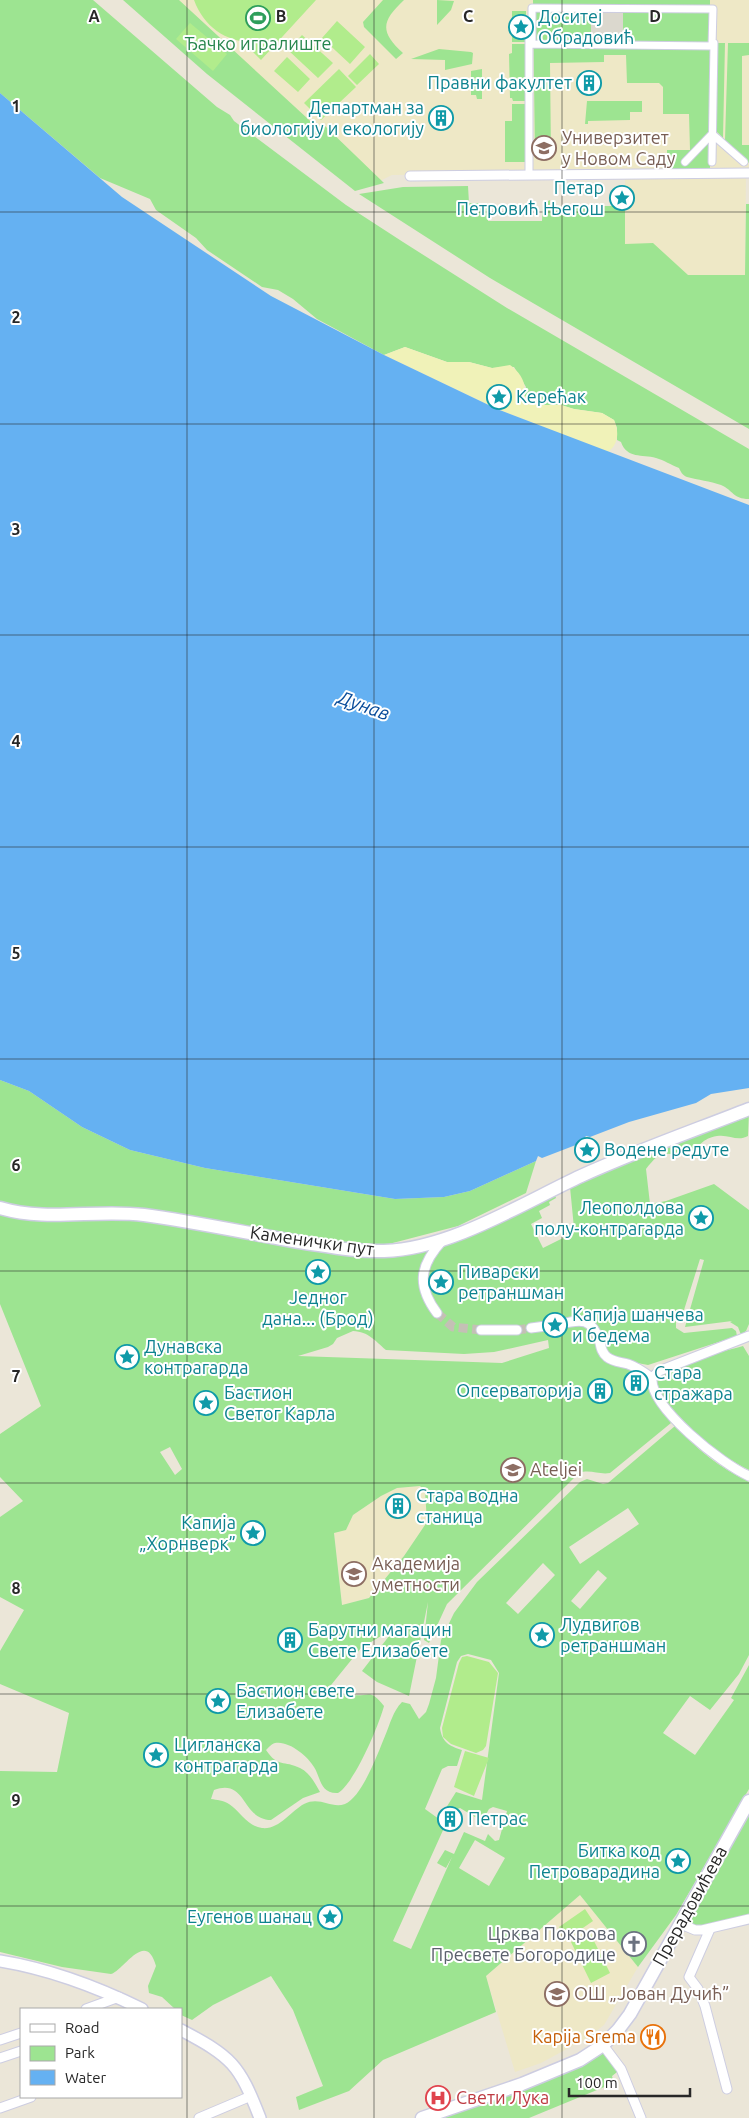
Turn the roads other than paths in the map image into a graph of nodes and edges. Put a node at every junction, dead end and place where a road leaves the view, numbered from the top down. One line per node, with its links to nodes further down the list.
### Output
1 (529, 0): 3 (street)
2 (714, 0): 4 (street)
3 (530, 10): 4 (street); 5 (street)
4 (714, 11): 6 (street)
5 (530, 43): 6 (street); 12 (street)
6 (713, 43): 7 (street)
7 (712, 134): 8 (street); 9 (street); 10 (street)
8 (685, 162)
9 (712, 162)
10 (744, 162)
11 (749, 173): 12 (street)
12 (529, 175): 13 (street)
13 (410, 176)
14 (749, 1109): 16 (main road, Каменички пут)
15 (0, 1208): 16 (main road, Каменички пут)
16 (445, 1238): 17 (street)
17 (437, 1314)
18 (531, 1328): 22 (street)
19 (481, 1330): 20 (street)
20 (517, 1330)
21 (749, 1336): 22 (street)
22 (652, 1378): 23 (street)
23 (749, 1476)
24 (749, 1801): 26 (main road, Прерадовићева)
25 (749, 1919): 27 (street)
26 (681, 1924): 27 (street); 35 (main road, Прерадовићева)
27 (710, 1929): 38 (street)
28 (0, 1961): 29 (street)
29 (119, 1998): 30 (street); 31 (street)
30 (89, 2008)
31 (137, 2008)
32 (182, 2031): 39 (street)
33 (20, 2033): 34 (street)
34 (0, 2040)
35 (603, 2044): 44 (main road, Прерадовићева); 45 (street)
36 (20, 2050): 37 (street)
37 (0, 2058)
38 (728, 2089)
39 (251, 2096): 42 (street); 43 (street)
40 (28, 2098): 41 (street)
41 (0, 2108)
42 (199, 2118)
43 (260, 2118)
44 (422, 2118)
45 (641, 2118)

